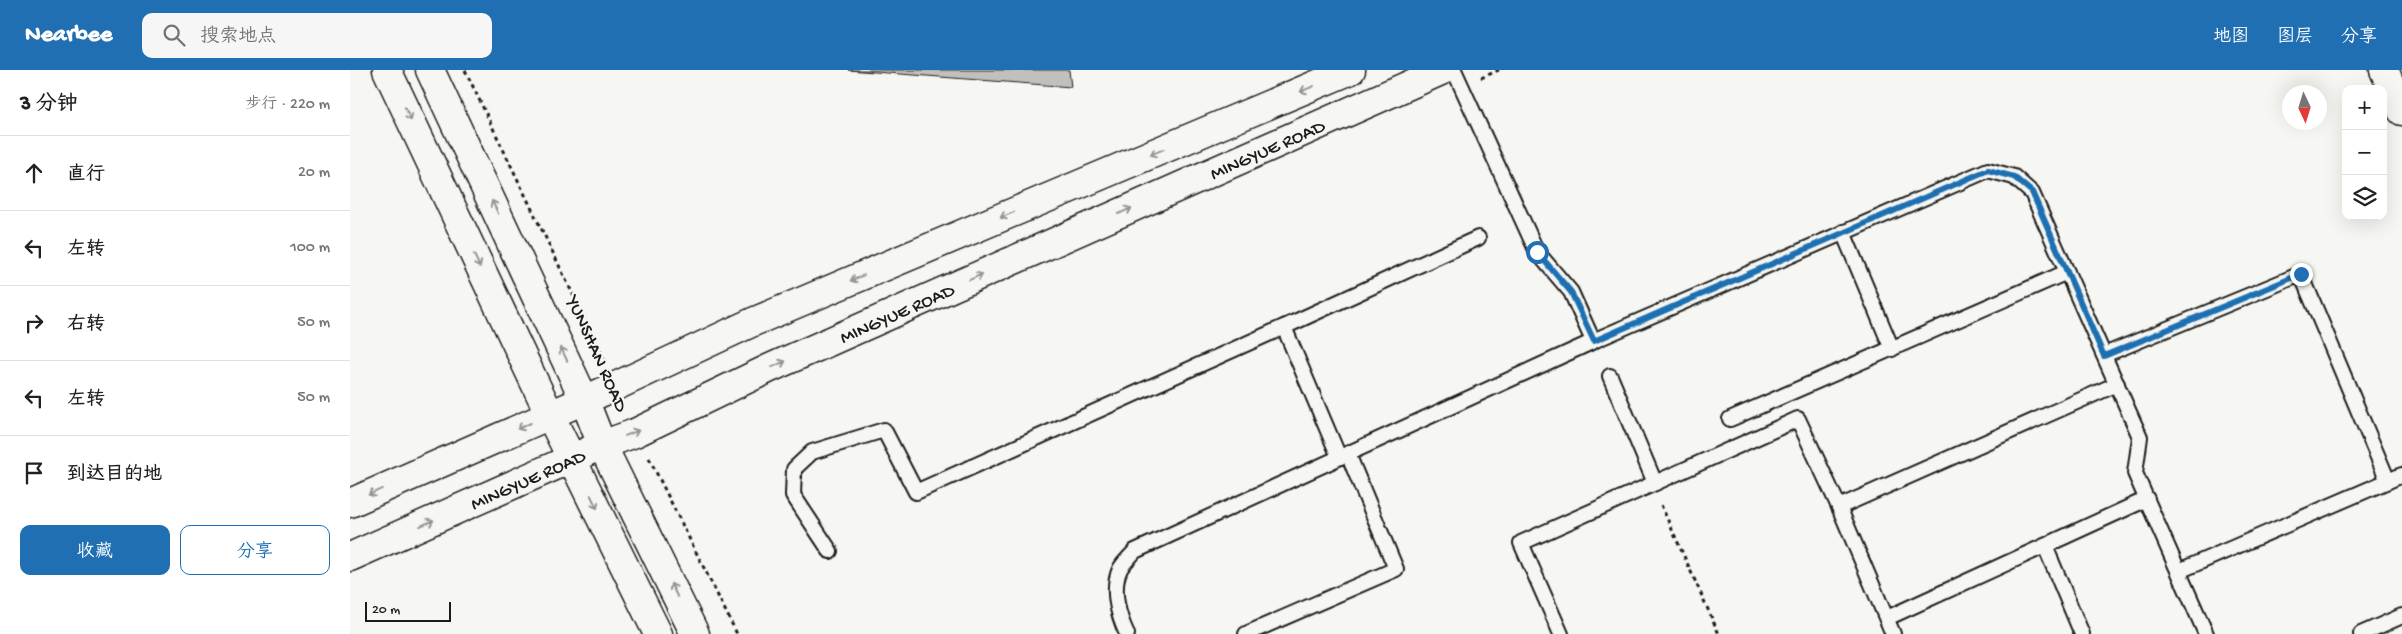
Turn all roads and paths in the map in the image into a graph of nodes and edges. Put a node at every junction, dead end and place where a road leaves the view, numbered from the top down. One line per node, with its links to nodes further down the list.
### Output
1 (387, 70): 20 (street, one-way to 20)
2 (430, 70): 19 (street, YUNSHAN ROAD, one-way to 2)
3 (466, 70): 18 (path, YUNSHAN ROAD)
4 (1352, 70): 18 (street, MINGYUE ROAD, one-way to 18)
5 (1443, 70): 22 (street, MINGYUE ROAD, one-way to 5)
6 (1454, 70): 13 (lane)
7 (2384, 70): 8 (street)
8 (2402, 110)
9 (1844, 232): 11 (lane); 13 (lane); 14 (lane)
10 (1478, 238): 12 (lane)
11 (2067, 272): 14 (lane); 15 (lane)
12 (1284, 327): 24 (lane); 33 (lane)
13 (1594, 341): 24 (lane)
14 (1892, 349): 21 (lane)
15 (2104, 356): 17 (lane); 27 (lane)
16 (1610, 376): 28 (lane)
17 (2117, 384): 29 (lane); 31 (lane)
18 (616, 386): 19 (street, MINGYUE ROAD)
19 (584, 398): 20 (street, MINGYUE ROAD); 23 (street, YUNSHAN ROAD)
20 (550, 415): 25 (street); 30 (street, MINGYUE ROAD, one-way to 30)
21 (1730, 419)
22 (635, 433): 23 (street, MINGYUE ROAD, one-way to 22); 40 (path, YUNSHAN ROAD)
23 (602, 445): 25 (street, MINGYUE ROAD); 39 (street, YUNSHAN ROAD, one-way to 23)
24 (1344, 456): 41 (lane); 42 (lane)
25 (572, 459): 34 (street, MINGYUE ROAD, one-way to 25); 38 (street, one-way to 38)
26 (2402, 475): 27 (lane)
27 (2388, 481): 35 (lane)
28 (1654, 484): 31 (lane); 43 (lane); 44 (path)
29 (2147, 499): 32 (lane); 35 (lane)
30 (350, 503)
31 (1839, 507): 37 (lane)
32 (2045, 546): 37 (lane); 46 (lane)
33 (830, 551)
34 (350, 557)
35 (2179, 571): 47 (lane)
36 (2402, 616): 48 (lane)
37 (1887, 618): 45 (lane)
38 (658, 634)
39 (695, 634)
40 (737, 634)
41 (1127, 634)
42 (1246, 634)
43 (1561, 634)
44 (1719, 634)
45 (1893, 634)
46 (2082, 634)
47 (2206, 634)
48 (2361, 634)

